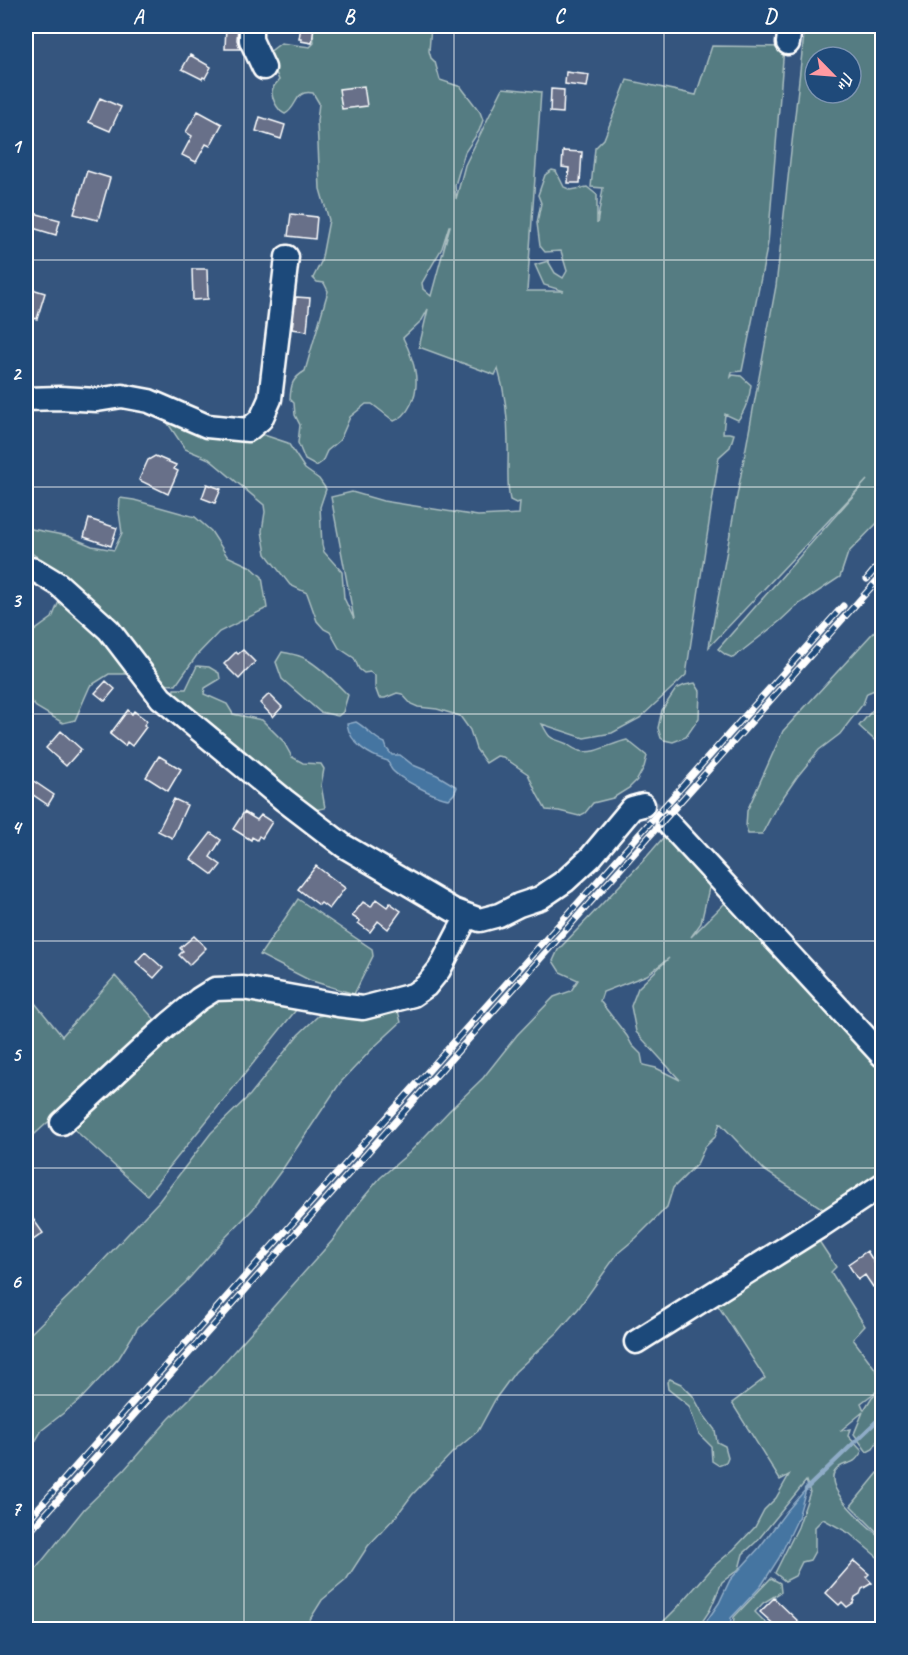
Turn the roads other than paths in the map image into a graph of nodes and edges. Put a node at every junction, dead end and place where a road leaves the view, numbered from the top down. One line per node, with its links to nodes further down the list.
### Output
1 (251, 26): 2 (street)
2 (264, 68)
3 (287, 257): 4 (street)
4 (26, 399)
5 (26, 568): 8 (street)
6 (643, 805): 8 (street)
7 (668, 823): 9 (street)
8 (467, 916): 10 (street)
9 (882, 1055)
10 (62, 1123)
11 (882, 1185): 12 (street)
12 (636, 1342)

